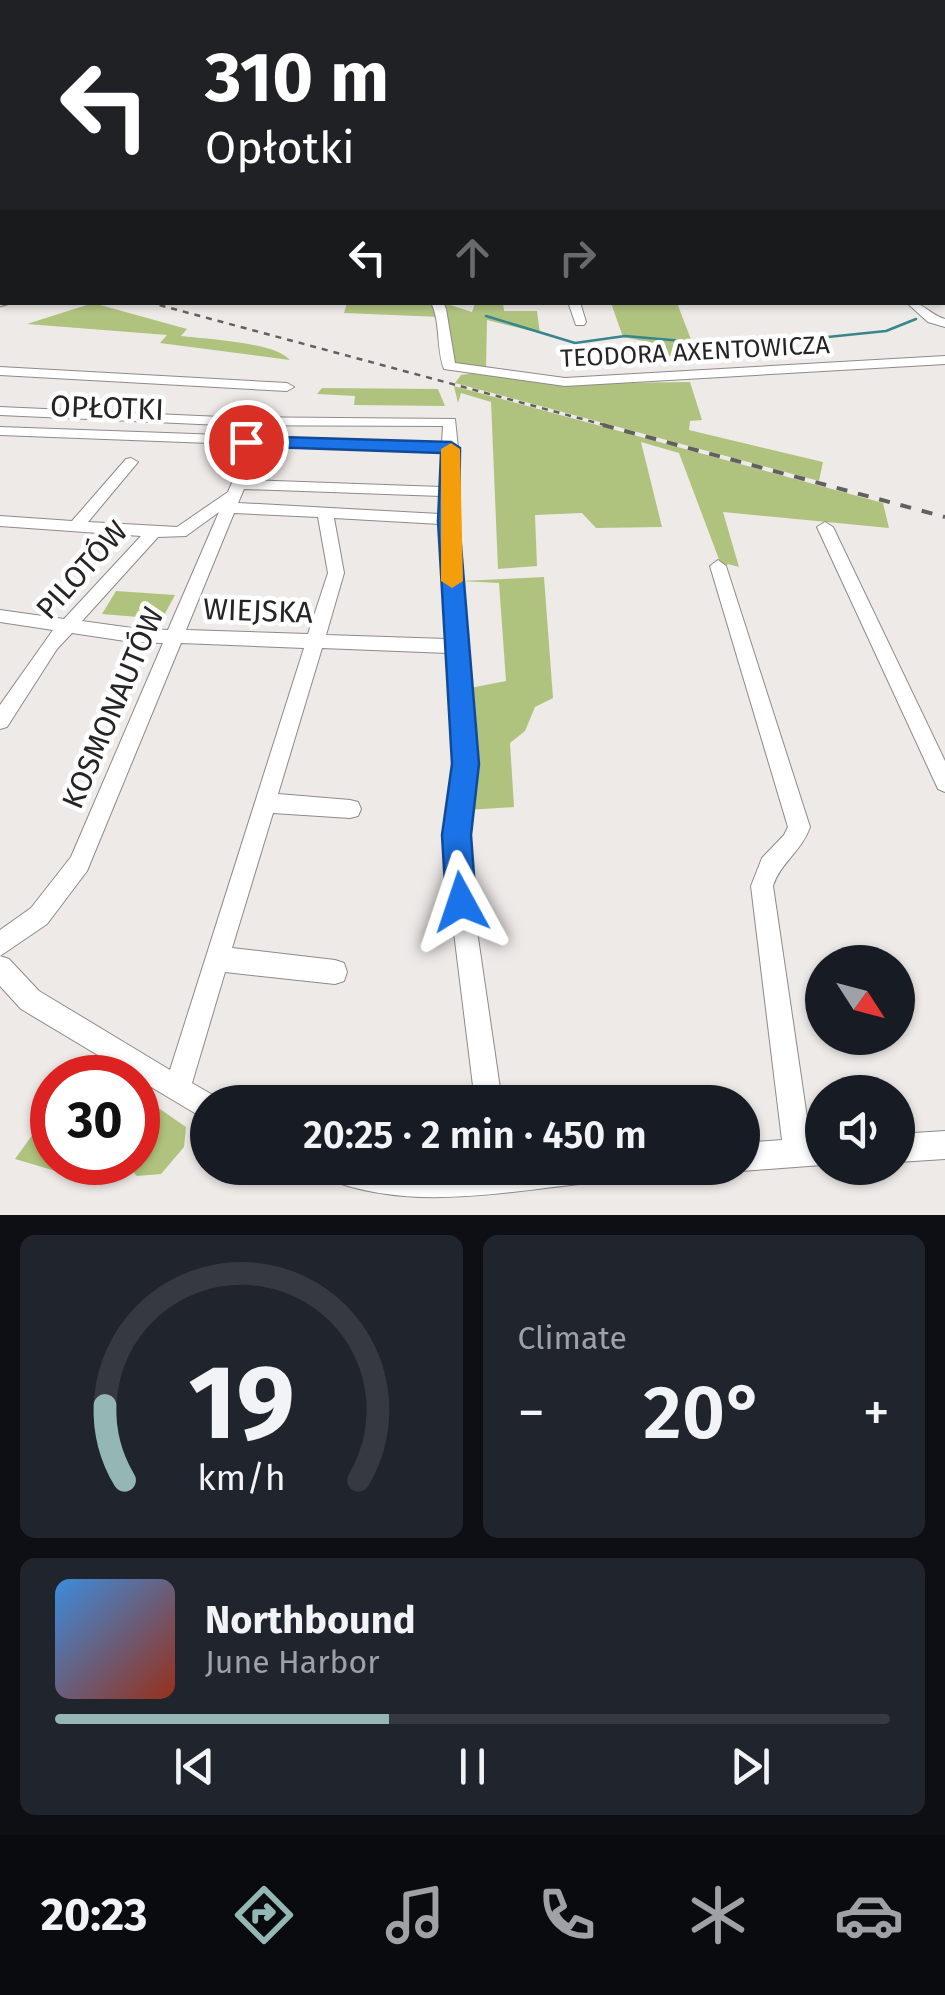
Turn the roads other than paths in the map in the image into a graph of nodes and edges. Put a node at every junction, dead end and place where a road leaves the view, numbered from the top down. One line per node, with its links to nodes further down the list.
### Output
1 (439, 305): 6 (street, TEODORA AXENTOWICZA)
2 (575, 305): 5 (street)
3 (916, 305): 4 (street)
4 (938, 321)
5 (580, 322)
6 (945, 360)
7 (0, 371): 8 (street)
8 (287, 388)
9 (0, 411): 11 (street)
10 (0, 431): 11 (street, OPŁOTKI)
11 (451, 448): 14 (street)
12 (131, 462): 18 (street)
13 (237, 489): 14 (street); 15 (street); 21 (street, PILOTÓW); 22 (street, KOSMONAUTÓW)
14 (448, 492): 16 (street)
15 (324, 513): 16 (street); 27 (street)
16 (448, 519): 28 (street)
17 (0, 521): 18 (street)
18 (77, 525): 20 (street)
19 (825, 527): 30 (street)
20 (154, 532): 21 (street, PILOTÓW); 25 (street, PILOTÓW)
21 (180, 532): 22 (street)
22 (218, 535): 26 (street, KOSMONAUTÓW)
23 (718, 566): 40 (street)
24 (0, 616): 25 (street, WIEJSKA)
25 (69, 624): 26 (street, WIEJSKA); 29 (street, PILOTÓW)
26 (178, 635): 27 (street, WIEJSKA); 33 (street, KOSMONAUTÓW)
27 (315, 641): 28 (street, WIEJSKA); 31 (street)
28 (456, 646): 37 (street)
29 (0, 721)
30 (945, 784)
31 (267, 802): 32 (street); 34 (street)
32 (350, 809)
33 (0, 944)
34 (218, 959): 36 (street); 38 (street)
35 (0, 968): 38 (street)
36 (335, 972)
37 (487, 1085)
38 (177, 1089): 39 (street)
39 (190, 1097)
40 (805, 1124)
41 (945, 1145): 42 (street)
42 (915, 1147)
43 (805, 1152): 44 (street)
44 (760, 1156)

